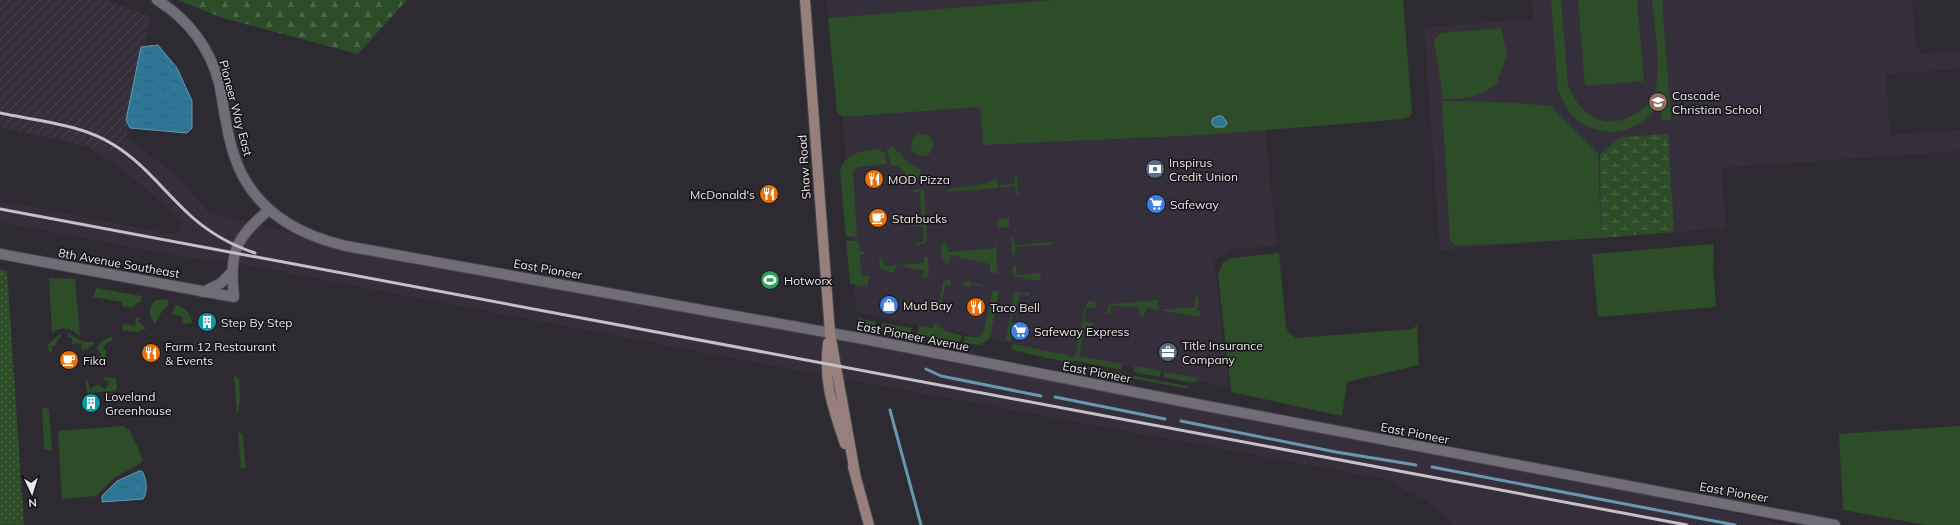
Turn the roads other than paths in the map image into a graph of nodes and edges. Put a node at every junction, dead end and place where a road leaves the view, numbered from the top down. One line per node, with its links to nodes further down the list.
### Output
1 (157, 0): 3 (street, Pioneer Way East)
2 (805, 0): 7 (main road, Shaw Road)
3 (269, 210): 5 (street); 7 (street, East Pioneer)
4 (0, 254): 6 (street, 8th Avenue Southeast)
5 (232, 272): 6 (street); 6 (street, 8th Avenue Southeast)
6 (203, 292)
7 (830, 333): 8 (street, East Pioneer Avenue); 9 (main road, Shaw Road)
8 (991, 364): 10 (street, East Pioneer)
9 (869, 525)
10 (1835, 525)

